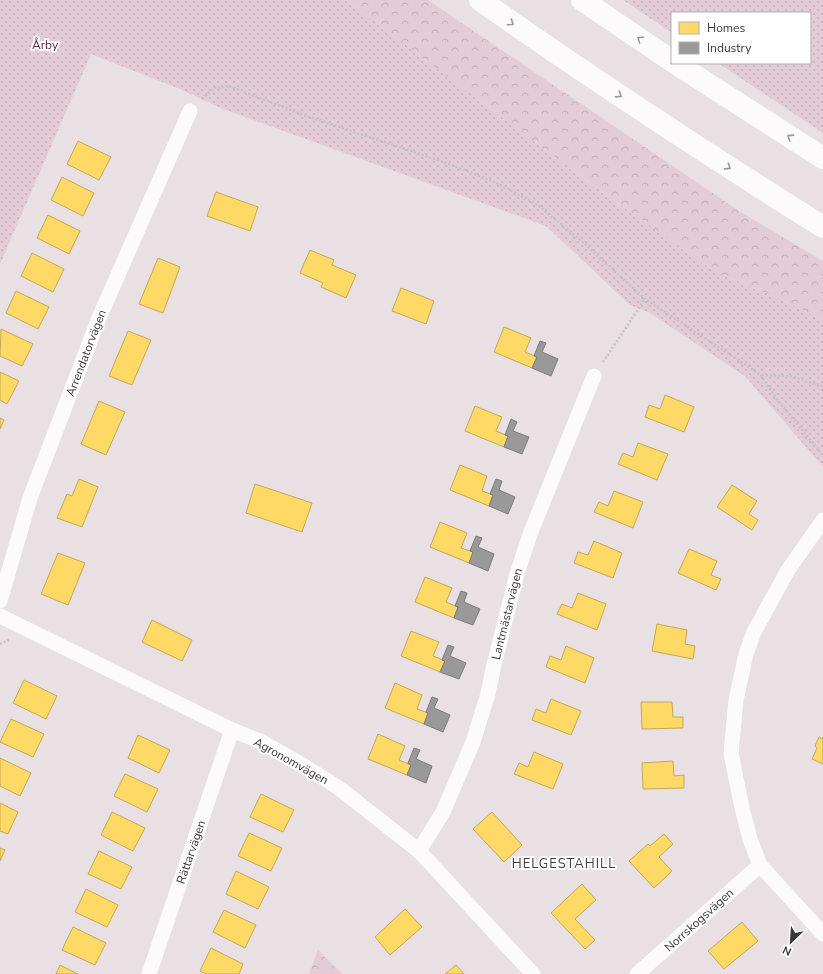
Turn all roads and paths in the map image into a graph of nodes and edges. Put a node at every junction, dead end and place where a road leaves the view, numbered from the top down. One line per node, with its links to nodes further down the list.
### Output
1 (480, 0): 7 (highway, one-way to 7)
2 (582, 0): 3 (highway, one-way to 2)
3 (671, 60)
4 (677, 64): 6 (highway, one-way to 4)
5 (190, 111): 8 (path); 14 (street, Arrendatorvägen)
6 (823, 158)
7 (823, 227)
8 (645, 299): 9 (path); 10 (path)
9 (761, 375): 11 (path); 12 (path)
10 (594, 376): 19 (street, Lantmästarvägen)
11 (823, 386)
12 (823, 455)
13 (823, 520): 20 (street)
14 (0, 601)
15 (0, 616): 18 (street, Agronomvägen)
16 (15, 638): 17 (path)
17 (0, 644)
18 (232, 730): 19 (street, Agronomvägen); 22 (street, Rättarvägen)
19 (419, 851): 23 (street, Agronomvägen)
20 (760, 865): 21 (street); 24 (street, Norrskogsvägen)
21 (823, 934)
22 (149, 974)
23 (533, 974)
24 (637, 974)

